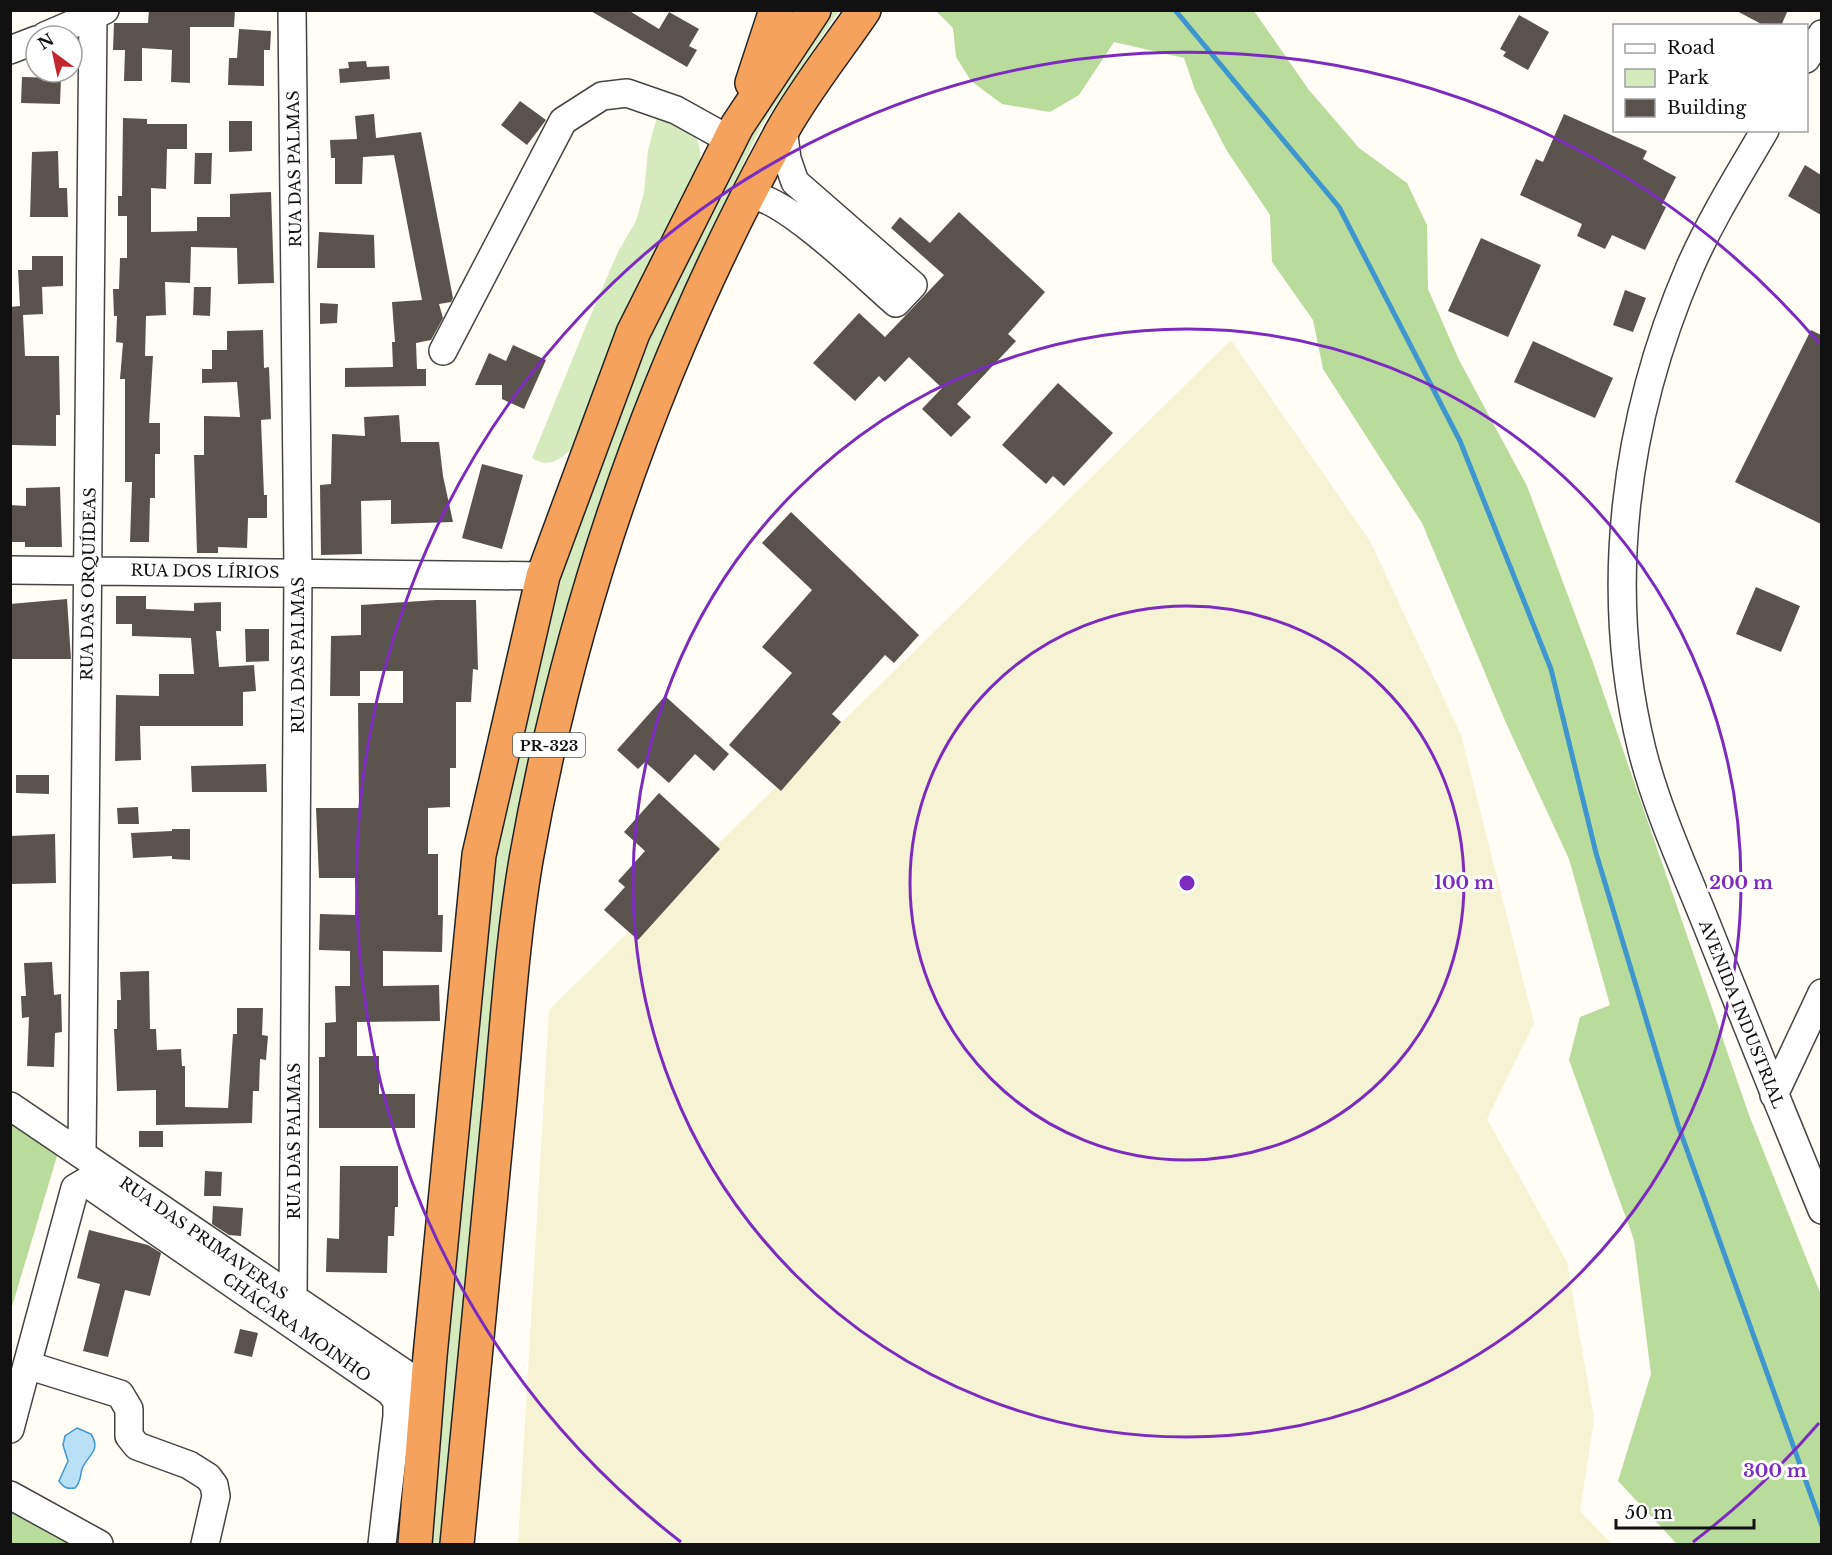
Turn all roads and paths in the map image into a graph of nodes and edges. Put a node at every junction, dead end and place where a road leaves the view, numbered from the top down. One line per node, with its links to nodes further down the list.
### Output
1 (292, 10): 17 (street, RUA DAS PALMAS)
2 (776, 10): 12 (highway)
3 (814, 10): 12 (highway, PR-323)
4 (847, 10): 10 (highway)
5 (864, 10): 10 (highway, PR-323)
6 (99, 13): 7 (street); 16 (street, RUA DAS ORQUÍDEAS)
7 (73, 24)
8 (1821, 34): 9 (street)
9 (1808, 56)
10 (783, 128): 13 (highway, PR-323); 13 (street)
11 (1764, 132): 20 (street, AVENIDA INDUSTRIAL)
12 (733, 133): 14 (street); 18 (highway, PR-323)
13 (750, 196): 35 (highway, PR-323)
14 (443, 351)
15 (10, 570): 16 (street, RUA DOS LÍRIOS)
16 (89, 570): 17 (street, RUA DOS LÍRIOS); 22 (street, RUA DAS ORQUÍDEAS)
17 (298, 572): 18 (street, RUA DOS LÍRIOS); 24 (street, RUA DAS PALMAS)
18 (543, 576): 25 (highway, PR-323)
19 (1821, 993): 20 (street)
20 (1774, 1095): 23 (street, AVENIDA INDUSTRIAL)
21 (10, 1106): 22 (street, RUA DAS PRIMAVERAS)
22 (82, 1153): 24 (street, RUA DAS PRIMAVERAS)
23 (1821, 1210)
24 (293, 1299): 27 (street, RUA DAS PRIMAVERAS)
25 (430, 1356): 27 (street); 28 (highway, PR-323)
26 (27, 1365): 29 (street); 32 (street); 33 (street, CHÁCARA MOINHO)
27 (398, 1370): 28 (street, RUA DAS PRIMAVERAS)
28 (426, 1396): 34 (highway, PR-323)
29 (10, 1429)
30 (10, 1495): 31 (street)
31 (99, 1545)
32 (205, 1545)
33 (382, 1545)
34 (416, 1545)
35 (457, 1545)

